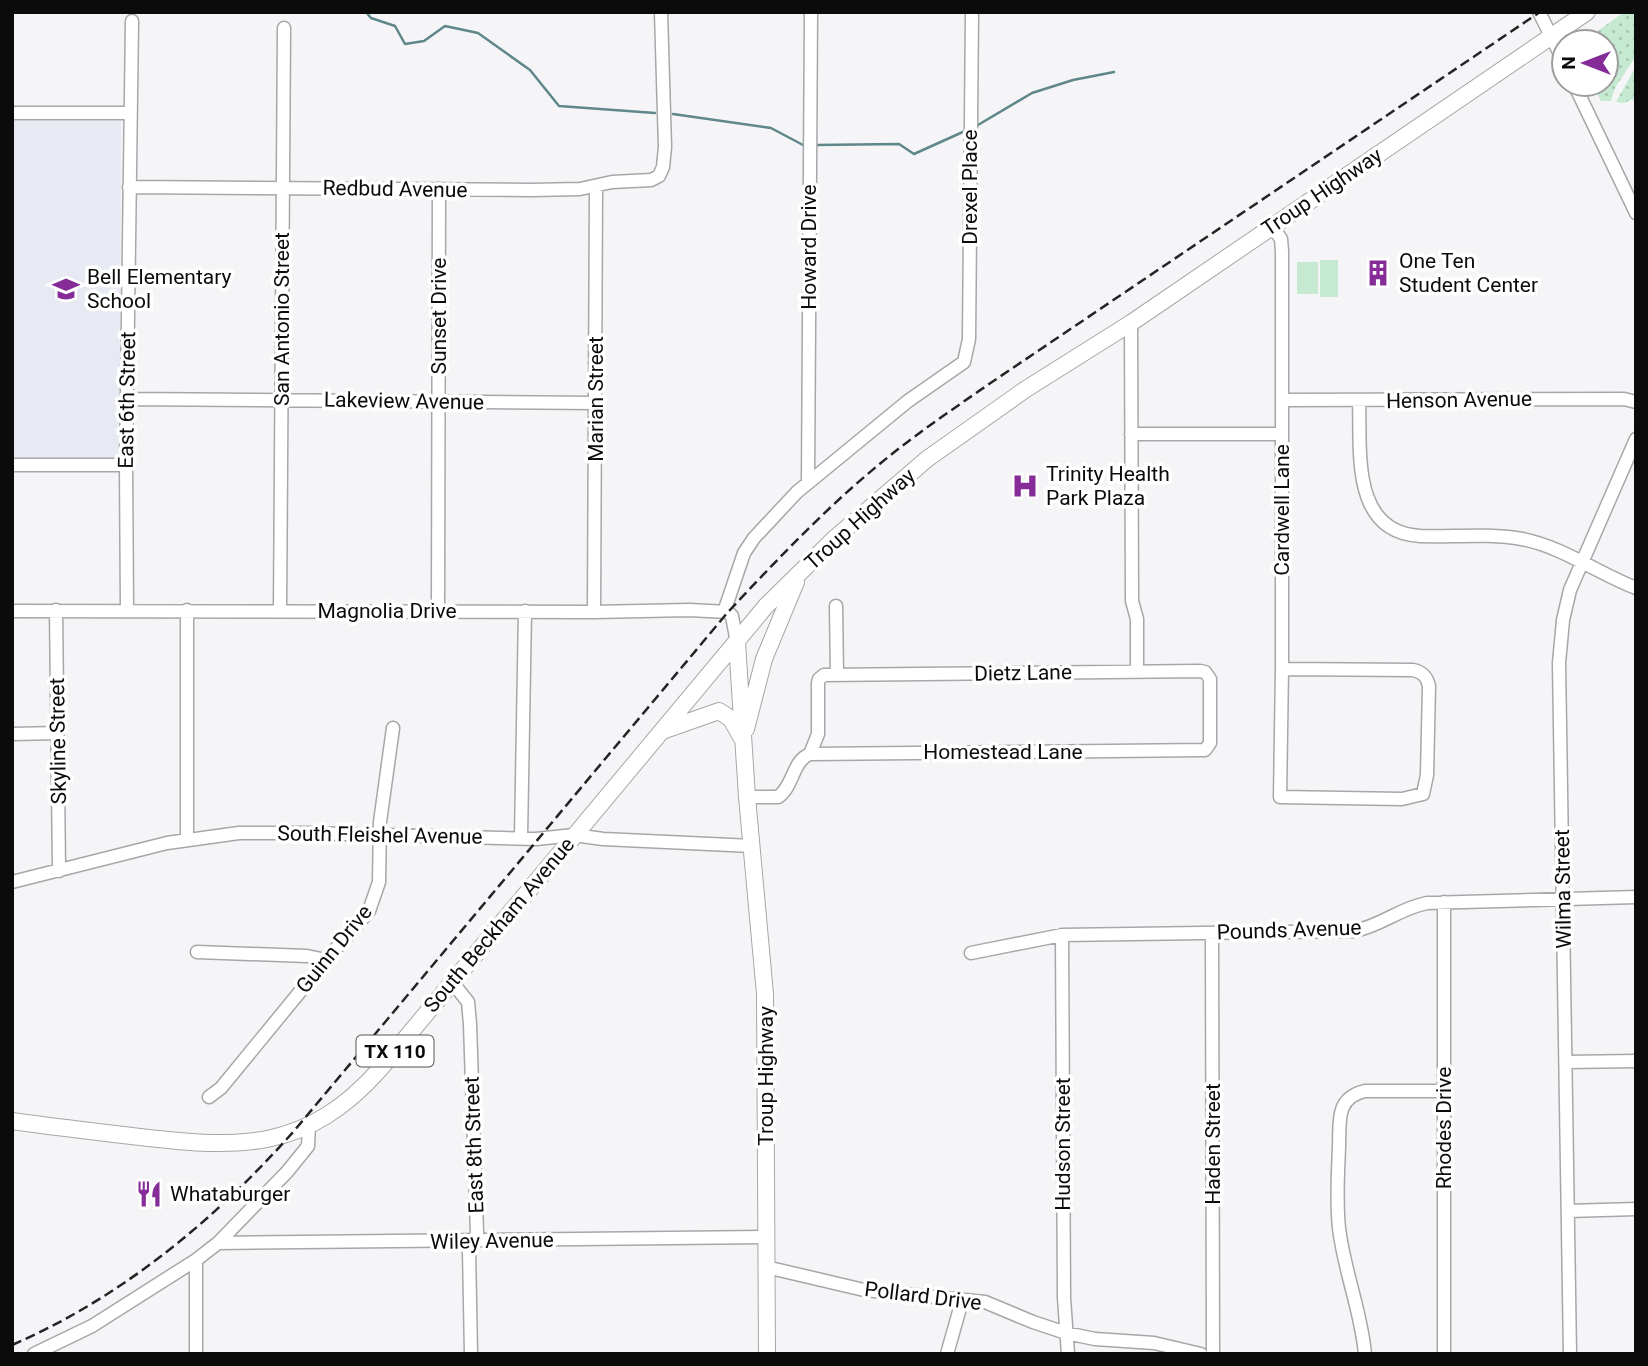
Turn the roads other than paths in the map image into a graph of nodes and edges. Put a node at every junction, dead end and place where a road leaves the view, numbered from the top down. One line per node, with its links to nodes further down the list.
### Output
1 (662, 12): 14 (street, Redbud Avenue)
2 (811, 12): 33 (street, Howard Drive)
3 (972, 12): 33 (street, Drexel Place)
4 (1539, 12): 9 (street)
5 (1587, 12): 8 (main road, Troup Highway)
6 (132, 21): 13 (street, East 6th Street)
7 (284, 28): 16 (street, San Antonio Street)
8 (1565, 28)
9 (1550, 34)
10 (1550, 39): 19 (main road, Troup Highway)
11 (1581, 98): 18 (street)
12 (12, 113): 13 (street)
13 (130, 113): 15 (street, East 6th Street)
14 (596, 186): 17 (street, Redbud Avenue); 27 (street, Marian Street)
15 (129, 187): 16 (street, Redbud Avenue); 21 (street, East 6th Street)
16 (282, 188): 17 (street, Redbud Avenue); 22 (street, San Antonio Street)
17 (439, 190): 25 (street, Sunset Drive)
18 (1636, 212)
19 (1272, 226): 20 (main road, Troup Highway); 23 (street, Cardwell Lane)
20 (1131, 323): 29 (street); 35 (main road, Troup Highway)
21 (128, 399): 22 (street, Lakeview Avenue); 32 (street, East 6th Street)
22 (282, 400): 25 (street, Lakeview Avenue); 42 (street, San Antonio Street)
23 (1282, 400): 24 (street, Henson Avenue); 28 (street, Cardwell Lane)
24 (1359, 401): 26 (street, Henson Avenue); 34 (street)
25 (438, 402): 27 (street, Lakeview Avenue); 43 (street, Sunset Drive)
26 (1636, 402)
27 (597, 403): 45 (street, Marian Street)
28 (1282, 434): 29 (street); 48 (street, Cardwell Lane)
29 (1131, 435): 49 (street)
30 (1636, 439): 34 (street, Wilma Street)
31 (12, 465): 32 (street)
32 (126, 465): 39 (street, East 6th Street)
33 (808, 482): 46 (street)
34 (1582, 562): 36 (street); 67 (street, Wilma Street)
35 (800, 572): 47 (main road, Troup Highway / TX 110); 56 (main road)
36 (1636, 588)
37 (836, 606): 50 (street)
38 (56, 610): 39 (street, Magnolia Drive); 41 (street, Magnolia Drive); 54 (street, Skyline Street)
39 (127, 610): 40 (street, Magnolia Drive)
40 (187, 610): 42 (street, Magnolia Drive); 62 (street)
41 (12, 611)
42 (280, 611): 43 (street, Magnolia Drive)
43 (438, 611): 44 (street, Magnolia Drive)
44 (525, 611): 45 (street, Magnolia Drive); 61 (street)
45 (594, 612): 46 (street, Magnolia Drive)
46 (724, 612): 47 (street)
47 (737, 643): 53 (main road, South Beckham Avenue / TX 110); 56 (main road, Troup Highway)
48 (1282, 669): 48 (street, Cardwell Lane)
49 (1138, 671): 50 (street, Dietz Lane); 51 (street, Dietz Lane)
50 (837, 675): 57 (street)
51 (1207, 675): 57 (street, Homestead Lane)
52 (393, 728): 59 (street, Guinn Drive)
53 (662, 731): 56 (main road); 60 (main road, South Beckham Avenue / TX 110)
54 (58, 733): 55 (street); 64 (street, Skyline Street)
55 (12, 734)
56 (743, 741): 58 (main road, Troup Highway)
57 (810, 754): 58 (street)
58 (747, 797): 63 (main road, Troup Highway)
59 (379, 835): 61 (street, South Fleishel Avenue); 62 (street, South Fleishel Avenue); 73 (street, Guinn Drive)
60 (574, 835): 61 (street, South Fleishel Avenue); 63 (street, South Fleishel Avenue); 74 (main road, South Beckham Avenue / TX 110)
61 (521, 837)
62 (187, 839): 64 (street, South Fleishel Avenue)
63 (752, 846): 83 (main road, Troup Highway)
64 (59, 871): 65 (street, South Fleishel Avenue)
65 (12, 882)
66 (1636, 897): 67 (street, Pounds Avenue)
67 (1563, 899): 68 (street, Pounds Avenue); 76 (street, Wilma Street)
68 (1444, 902): 69 (street, Pounds Avenue); 77 (street, Rhodes Drive)
69 (1212, 933): 70 (street, Pounds Avenue); 97 (street, Haden Street)
70 (1062, 935): 72 (street, Pounds Avenue); 89 (street, Hudson Street)
71 (198, 952): 73 (street)
72 (971, 953)
73 (326, 960): 78 (street, Guinn Drive)
74 (453, 982): 80 (main road, South Beckham Avenue / TX 110); 84 (street, East 8th Street)
75 (1636, 1061): 76 (street)
76 (1566, 1062): 82 (street, Wilma Street)
77 (1445, 1091): 98 (street); 99 (street, Rhodes Drive)
78 (209, 1097)
79 (12, 1121): 80 (main road, South Beckham Avenue / TX 110)
80 (309, 1125): 85 (street)
81 (1636, 1209): 82 (street)
82 (1568, 1211): 100 (street, Wilma Street)
83 (766, 1237): 84 (street, Wiley Avenue); 87 (main road, Troup Highway)
84 (473, 1242): 85 (street, Wiley Avenue); 92 (street, East 8th Street)
85 (218, 1243): 86 (street)
86 (196, 1260): 90 (street); 91 (street)
87 (766, 1267): 88 (street, Pollard Drive); 93 (main road, Troup Highway)
88 (962, 1300): 89 (street, Pollard Drive); 94 (street)
89 (1066, 1333): 95 (street, Hudson Street); 96 (street, Pollard Drive)
90 (34, 1354)
91 (196, 1354)
92 (471, 1354)
93 (767, 1354)
94 (947, 1354)
95 (1068, 1354)
96 (1201, 1354)
97 (1213, 1354)
98 (1364, 1354)
99 (1444, 1354)
100 (1570, 1354)

